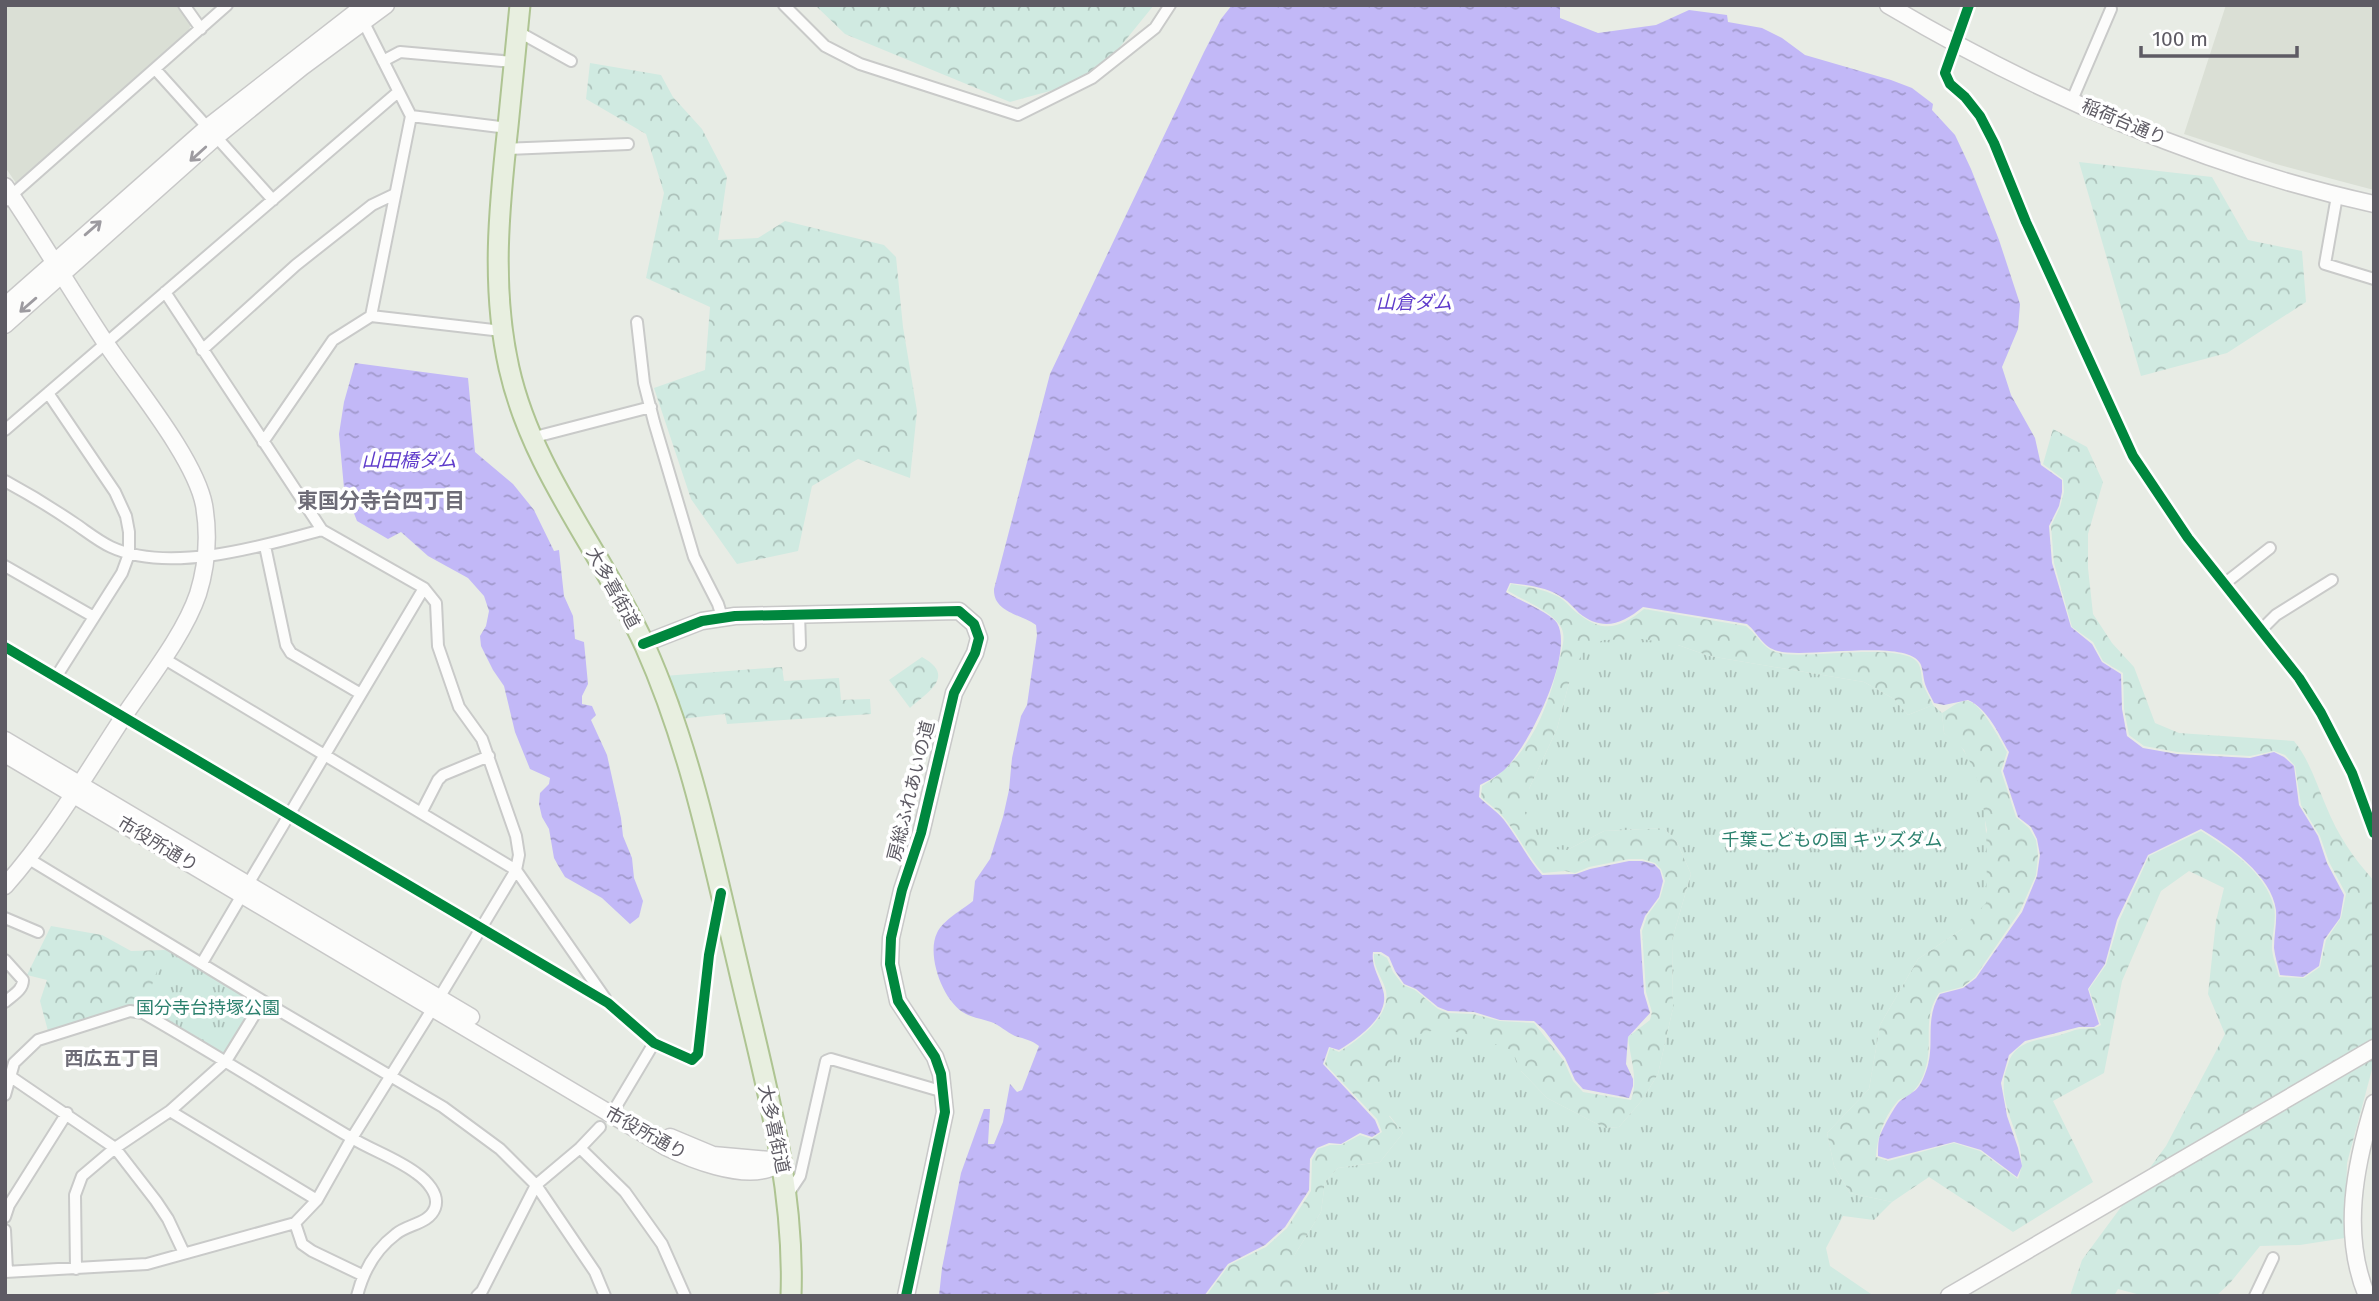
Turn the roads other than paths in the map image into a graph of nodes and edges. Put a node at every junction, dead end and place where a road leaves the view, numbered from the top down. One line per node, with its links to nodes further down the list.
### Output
1 (184, 5): 11 (street)
2 (227, 5): 11 (street)
3 (386, 5): 10 (street)
4 (520, 5): 12 (highway, 大多喜街道)
5 (784, 5): 6 (street)
6 (1170, 5)
7 (1888, 5): 13 (street, 稲荷台通り)
8 (1969, 5): 13 (street)
9 (2111, 9): 19 (street)
10 (360, 10): 14 (street); 22 (street)
11 (201, 29): 17 (street)
12 (517, 31): 15 (street); 16 (highway, 大多喜街道)
13 (1954, 45): 19 (street, 稲荷台通り); 53 (street)
14 (383, 61): 16 (street); 18 (street)
15 (571, 61)
16 (514, 62): 21 (highway, 大多喜街道)
17 (155, 69): 22 (street); 25 (street)
18 (398, 92): 20 (street); 28 (street)
19 (2072, 100): 27 (street, 稲荷台通り)
20 (411, 116): 21 (street); 26 (street)
21 (508, 128): 24 (highway, 大多喜街道)
22 (212, 132): 28 (street); 30 (street)
23 (628, 144): 24 (street)
24 (505, 149): 37 (highway, 大多喜街道)
25 (7, 194): 30 (street)
26 (395, 194): 34 (street); 39 (street)
27 (2337, 196): 29 (street, 稲荷台通り); 31 (street)
28 (273, 200): 32 (street)
29 (2374, 204)
30 (58, 269): 33 (street); 36 (street, one-way to 36); 38 (street)
31 (2374, 279)
32 (165, 292): 38 (street); 39 (street)
33 (5, 306)
34 (371, 316): 37 (street); 44 (street)
35 (637, 322): 41 (street)
36 (5, 326)
37 (502, 331): 43 (highway, 大多喜街道)
38 (106, 344): 40 (street); 50 (street)
39 (202, 350): 44 (street)
40 (48, 393): 42 (street); 49 (street)
41 (651, 407): 43 (street); 57 (street)
42 (5, 430)
43 (531, 438): 59 (highway, 大多喜街道)
44 (263, 442): 46 (street)
45 (5, 481): 49 (street)
46 (322, 530): 47 (street); 54 (street)
47 (265, 546): 50 (street); 64 (street)
48 (2270, 548): 53 (street)
49 (128, 554): 50 (street); 56 (street)
50 (206, 556): 62 (street)
51 (5, 566): 56 (street)
52 (2332, 580): 58 (street)
53 (2224, 584): 58 (street)
54 (424, 588): 64 (street); 69 (street)
55 (799, 613): 57 (street, 房総ふれあいの道); 60 (street); 93 (street, 房総ふれあいの道)
56 (94, 617): 63 (street)
57 (722, 617): 59 (street, 房総ふれあいの道)
58 (2261, 630): 73 (street)
59 (643, 643): 78 (highway, 大多喜街道)
60 (800, 645)
61 (5, 647): 63 (street)
62 (163, 658): 65 (street); 68 (street)
63 (56, 677): 65 (street)
64 (361, 694): 68 (street)
65 (123, 717): 70 (street); 72 (street)
66 (5, 740): 70 (street, 市役所通り)
67 (5, 754): 70 (street, 市役所通り)
68 (324, 755): 71 (street); 72 (street)
69 (489, 756): 71 (street); 75 (street)
70 (76, 789): 74 (street); 77 (street, 市役所通り)
71 (421, 813): 75 (street)
72 (289, 815): 77 (street); 80 (street)
73 (2374, 833)
74 (29, 859): 76 (street); 83 (street)
75 (516, 870): 80 (street); 87 (street)
76 (5, 886)
77 (245, 889): 83 (street); 86 (street, 市役所通り)
78 (721, 893): 88 (street); 103 (highway, 大多喜街道)
79 (5, 918): 81 (street)
80 (481, 928): 86 (street); 87 (street)
81 (38, 932)
82 (5, 960): 85 (street)
83 (202, 963): 84 (street)
84 (263, 1001): 90 (street); 91 (street)
85 (5, 1002)
86 (436, 1003): 91 (street); 96 (street, 市役所通り); 103 (street, 市役所通り)
87 (608, 1003): 88 (street)
88 (654, 1043): 96 (street)
89 (2374, 1048): 121 (street)
90 (226, 1060): 92 (street); 97 (street); 100 (street)
91 (391, 1075): 100 (street); 104 (street)
92 (11, 1077): 94 (street); 98 (street)
93 (944, 1092): 105 (street); 120 (street, 房総ふれあいの道)
94 (5, 1095)
95 (2374, 1103): 123 (street)
96 (617, 1105): 103 (street, 市役所通り)
97 (170, 1111): 101 (street); 106 (street)
98 (67, 1114): 101 (street); 107 (street)
99 (600, 1127): 102 (street)
100 (352, 1138): 106 (street); 114 (street)
101 (116, 1148): 110 (street); 112 (street)
102 (580, 1148): 104 (street); 116 (street)
103 (782, 1161): 105 (highway, 大多喜街道)
104 (536, 1185): 115 (street); 118 (street)
105 (787, 1196): 119 (highway, 大多喜街道)
106 (317, 1200): 108 (street)
107 (5, 1217)
108 (295, 1223): 110 (street); 114 (street)
109 (5, 1230): 113 (street)
110 (184, 1253): 112 (street)
111 (2273, 1258): 122 (street)
112 (76, 1269): 113 (street)
113 (6, 1271)
114 (362, 1275): 117 (street)
115 (481, 1294)
116 (681, 1294)
117 (357, 1296)
118 (605, 1296)
119 (791, 1296)
120 (906, 1296)
121 (1948, 1296)
122 (2255, 1296)
123 (2367, 1296)

